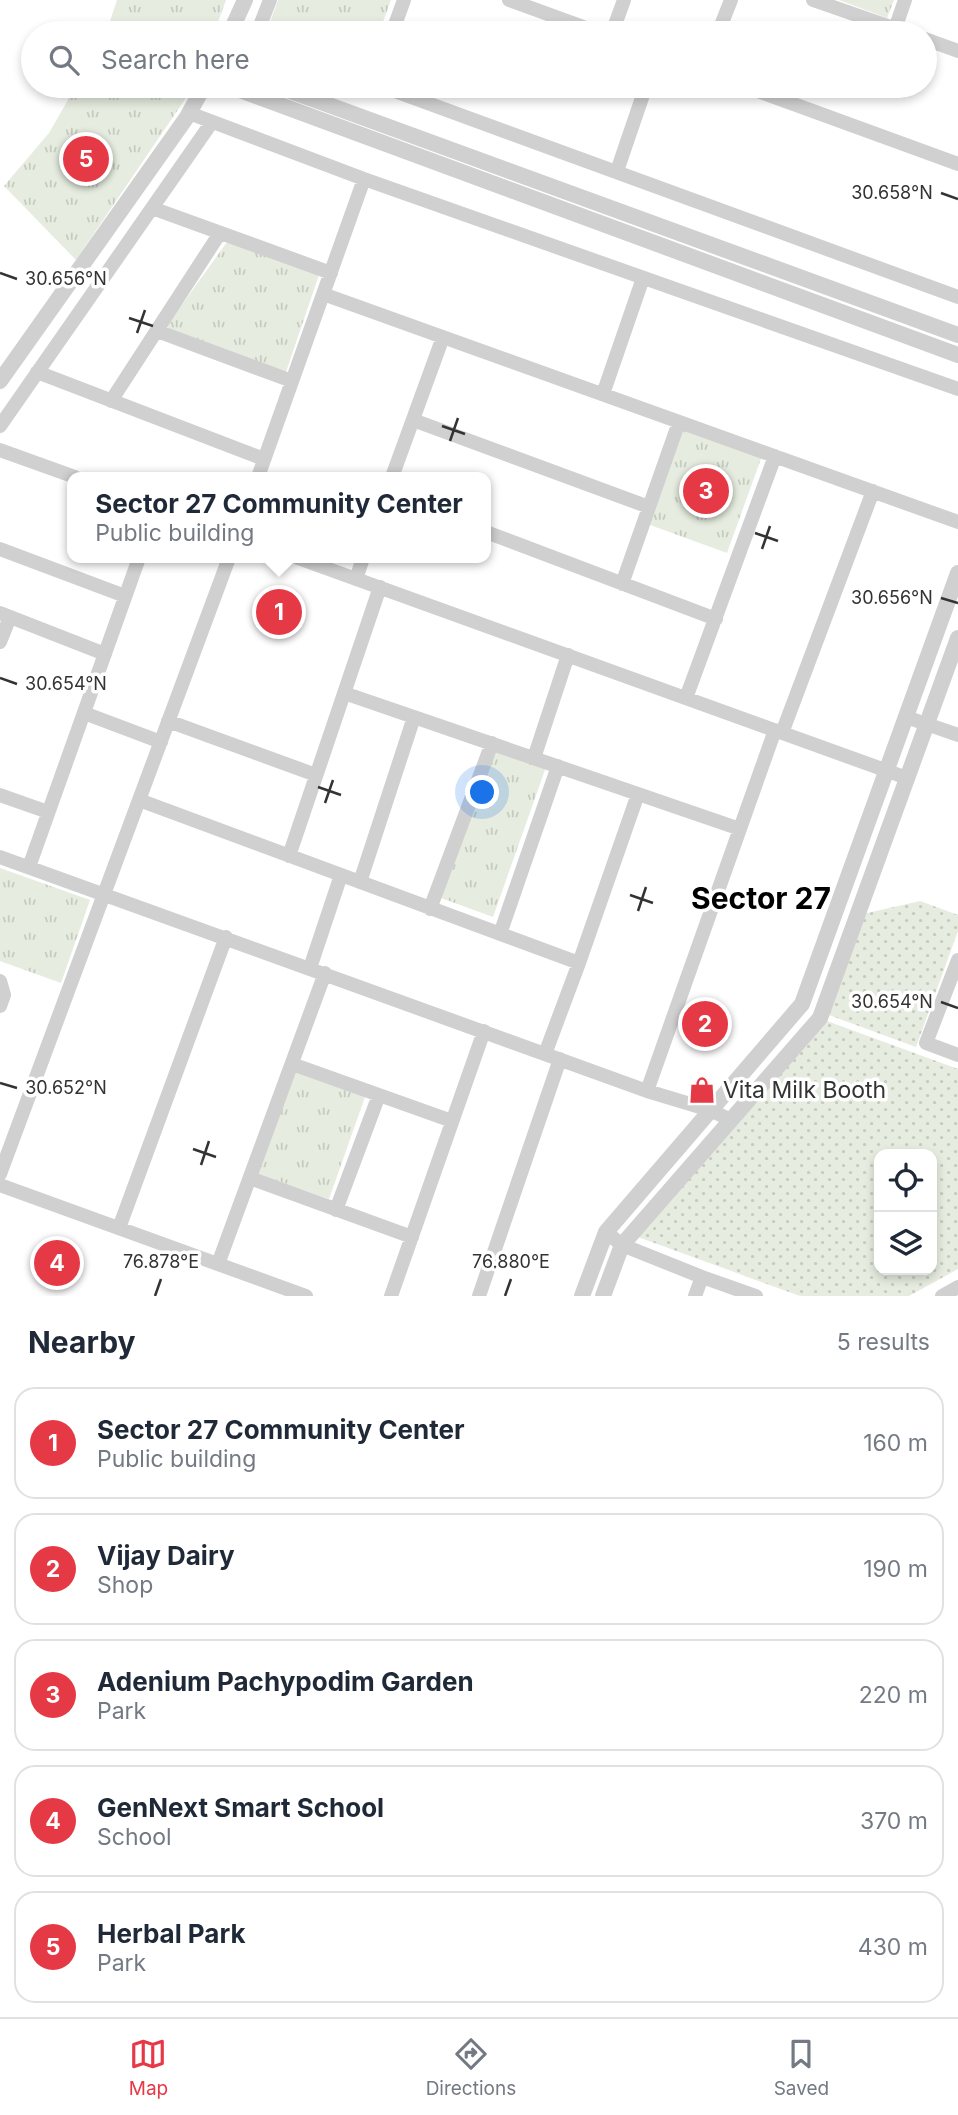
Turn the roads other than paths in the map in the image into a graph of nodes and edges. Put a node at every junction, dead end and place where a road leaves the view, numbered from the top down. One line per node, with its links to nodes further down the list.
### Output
1 (404, 0): 10 (street)
2 (509, 0): 11 (street)
3 (624, 0): 12 (street)
4 (731, 0): 13 (street)
5 (813, 0): 14 (street)
6 (905, 0): 15 (street)
7 (270, 1): 8 (street); 9 (street)
8 (242, 8)
9 (262, 21)
10 (396, 21)
11 (567, 21)
12 (616, 21)
13 (723, 21)
14 (873, 21)
15 (902, 21)
16 (937, 43): 17 (street)
17 (958, 51)
18 (197, 98): 24 (street)
19 (262, 98): 38 (street)
20 (316, 98): 36 (street)
21 (414, 98): 27 (street)
22 (642, 98): 27 (street)
23 (777, 98): 26 (street)
24 (189, 113): 25 (street); 40 (street)
25 (212, 122): 28 (street); 29 (street)
26 (958, 163)
27 (617, 171): 34 (street)
28 (365, 179): 31 (street); 32 (street)
29 (152, 208): 30 (street); 39 (street)
30 (220, 233): 31 (street); 35 (street)
31 (331, 273): 33 (street)
32 (643, 278): 42 (street); 43 (street)
33 (323, 294): 37 (street); 41 (street)
34 (958, 297)
35 (157, 331): 41 (street); 44 (street)
36 (958, 335)
37 (443, 337): 43 (street); 45 (street)
38 (958, 355)
39 (37, 372): 44 (street); 47 (street)
40 (0, 381)
41 (292, 381): 50 (street)
42 (958, 389)
43 (603, 394): 46 (street)
44 (111, 401): 50 (street)
45 (413, 421): 52 (street); 55 (street)
46 (679, 422): 49 (street); 55 (street)
47 (0, 426)
48 (0, 450): 53 (street)
49 (775, 456): 54 (street); 69 (street)
50 (264, 460): 51 (street)
51 (260, 472)
52 (395, 472)
53 (67, 474)
54 (873, 491): 56 (street); 81 (street)
55 (649, 507): 65 (street)
56 (958, 522)
57 (491, 534): 65 (street)
58 (0, 549): 67 (street)
59 (137, 563): 67 (street)
60 (227, 563): 79 (street)
61 (312, 563): 64 (street)
62 (361, 563): 64 (street)
63 (958, 573): 78 (street)
64 (356, 579): 66 (street)
65 (622, 584): 69 (street)
66 (380, 587): 73 (street); 74 (street)
67 (125, 596): 72 (street)
68 (5, 615): 71 (street); 72 (street)
69 (716, 619): 75 (street)
70 (958, 638): 80 (street)
71 (0, 642)
72 (105, 654): 76 (street)
73 (568, 655): 75 (street); 85 (street)
74 (344, 692): 77 (street); 88 (street)
75 (686, 698): 81 (street)
76 (84, 713): 83 (street); 93 (street)
77 (414, 717): 84 (street); 99 (street)
78 (906, 717): 80 (street); 87 (street)
79 (168, 721): 83 (street); 88 (street)
80 (927, 724): 82 (street); 89 (street)
81 (778, 731): 87 (street); 94 (street)
82 (958, 735)
83 (160, 742): 92 (street)
84 (492, 743): 85 (street); 101 (street)
85 (534, 758): 86 (street)
86 (558, 766): 90 (street); 102 (street)
87 (886, 770): 89 (street); 118 (street)
88 (316, 775): 95 (street)
89 (907, 778): 119 (street)
90 (638, 794): 94 (street); 105 (street)
91 (0, 795): 93 (street)
92 (139, 800): 95 (street); 100 (street)
93 (48, 812): 97 (street)
94 (740, 829): 116 (street)
95 (289, 856): 98 (street)
96 (0, 857): 97 (street)
97 (29, 866): 100 (street)
98 (341, 875): 99 (street); 106 (street)
99 (360, 882): 101 (street)
100 (104, 893): 103 (street); 121 (street)
101 (430, 909): 102 (street)
102 (500, 934): 105 (street)
103 (226, 937): 106 (street); 125 (street)
104 (958, 960): 109 (street)
105 (579, 963): 112 (street)
106 (310, 968): 107 (street)
107 (325, 974): 111 (street); 115 (street)
108 (0, 981): 110 (street)
109 (953, 987): 113 (street)
110 (0, 1006)
111 (484, 1031): 112 (street); 120 (street)
112 (545, 1054): 114 (street)
113 (958, 1055)
114 (559, 1059): 116 (street); 134 (street)
115 (292, 1064): 117 (street); 122 (street)
116 (647, 1091): 118 (street)
117 (379, 1095): 120 (street); 124 (street)
118 (710, 1110): 119 (street); 126 (street)
119 (731, 1120): 128 (street)
120 (452, 1121): 127 (street)
121 (0, 1174)
122 (250, 1178): 124 (street); 129 (street)
123 (0, 1185): 125 (street)
124 (336, 1210): 127 (street)
125 (119, 1228): 129 (street)
126 (606, 1232): 128 (street); 135 (street)
127 (412, 1237): 133 (street)
128 (622, 1245): 130 (street); 136 (street)
129 (218, 1264): 132 (street)
130 (702, 1278): 137 (street); 138 (street)
131 (958, 1287): 139 (street)
132 (306, 1296)
133 (391, 1296)
134 (479, 1296)
135 (582, 1296)
136 (603, 1296)
137 (695, 1296)
138 (756, 1296)
139 (942, 1296)

